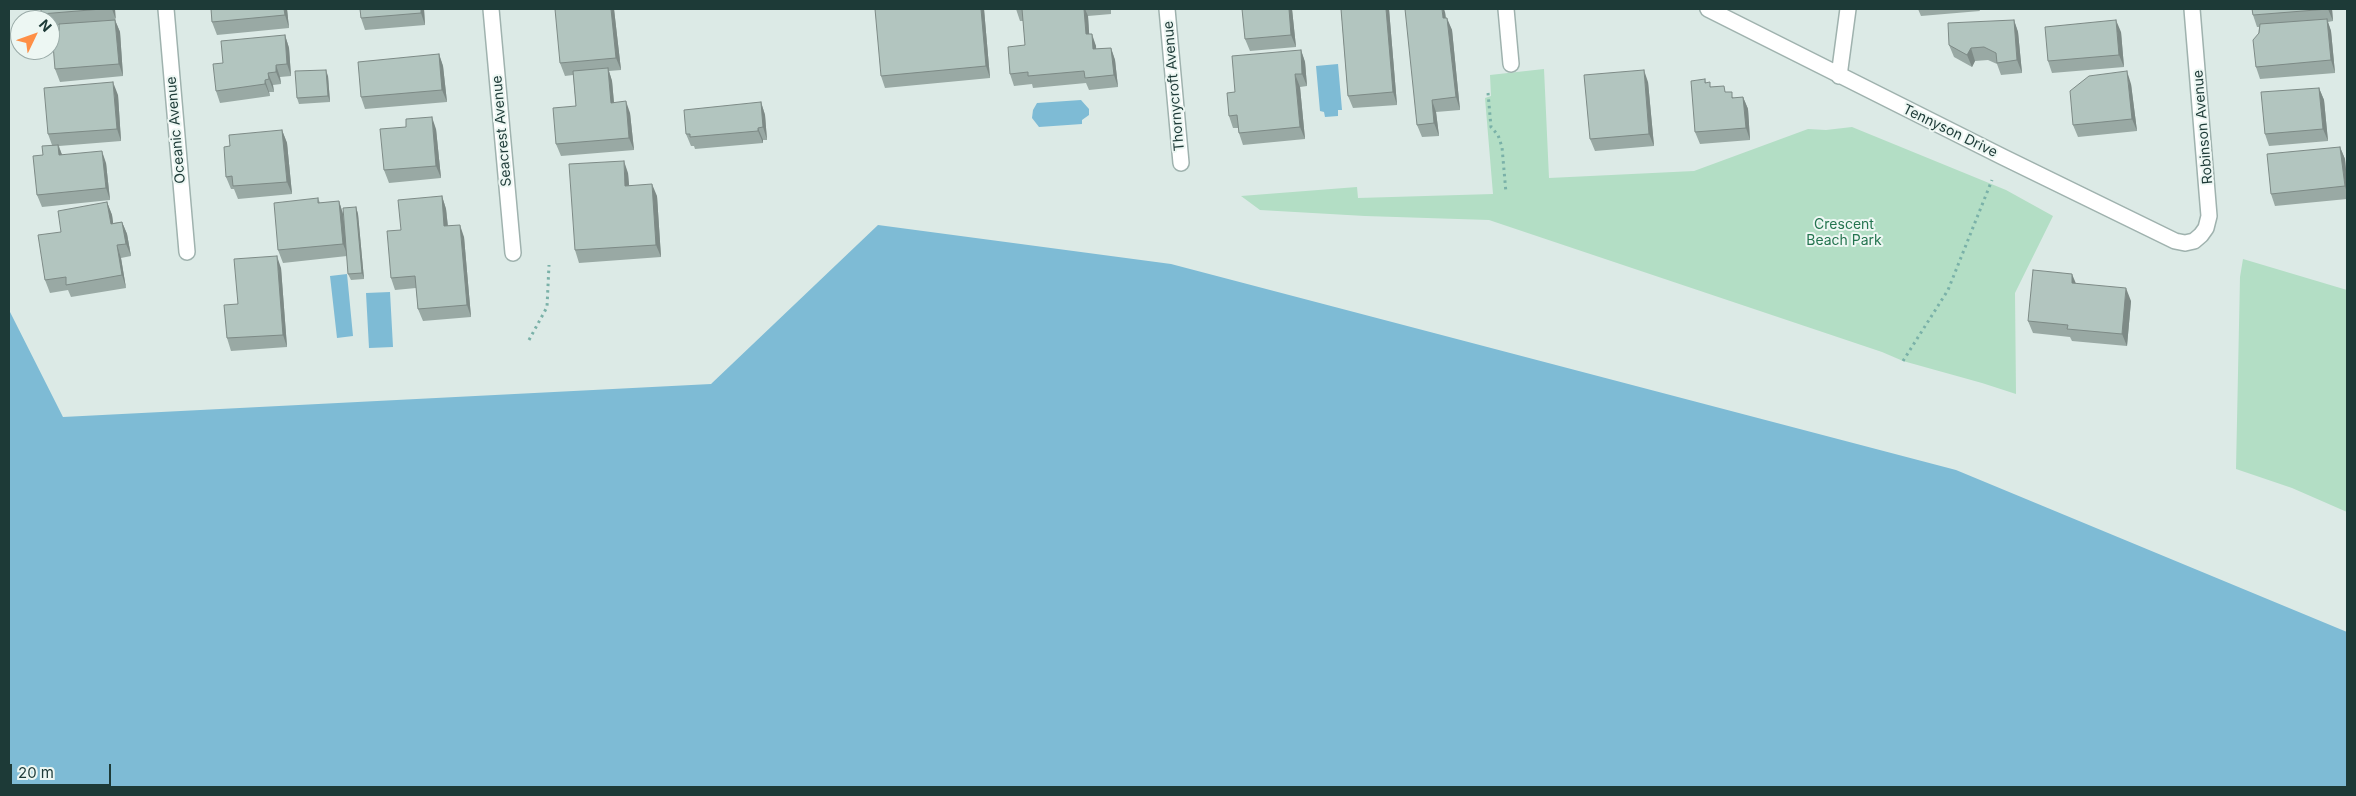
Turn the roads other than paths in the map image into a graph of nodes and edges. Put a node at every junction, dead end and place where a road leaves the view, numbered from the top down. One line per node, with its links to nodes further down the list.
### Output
1 (166, 9): 12 (street, Oceanic Avenue)
2 (491, 9): 13 (street, Seacrest Avenue)
3 (1167, 9): 10 (street, Thornycroft Avenue)
4 (1506, 9): 8 (street)
5 (1708, 9): 9 (street, Tennyson Drive)
6 (1848, 9): 9 (street)
7 (2192, 9): 11 (street, Robinson Avenue)
8 (1511, 64)
9 (1839, 76): 11 (street, Tennyson Drive)
10 (1181, 162)
11 (2194, 241)
12 (187, 252)
13 (513, 253)

